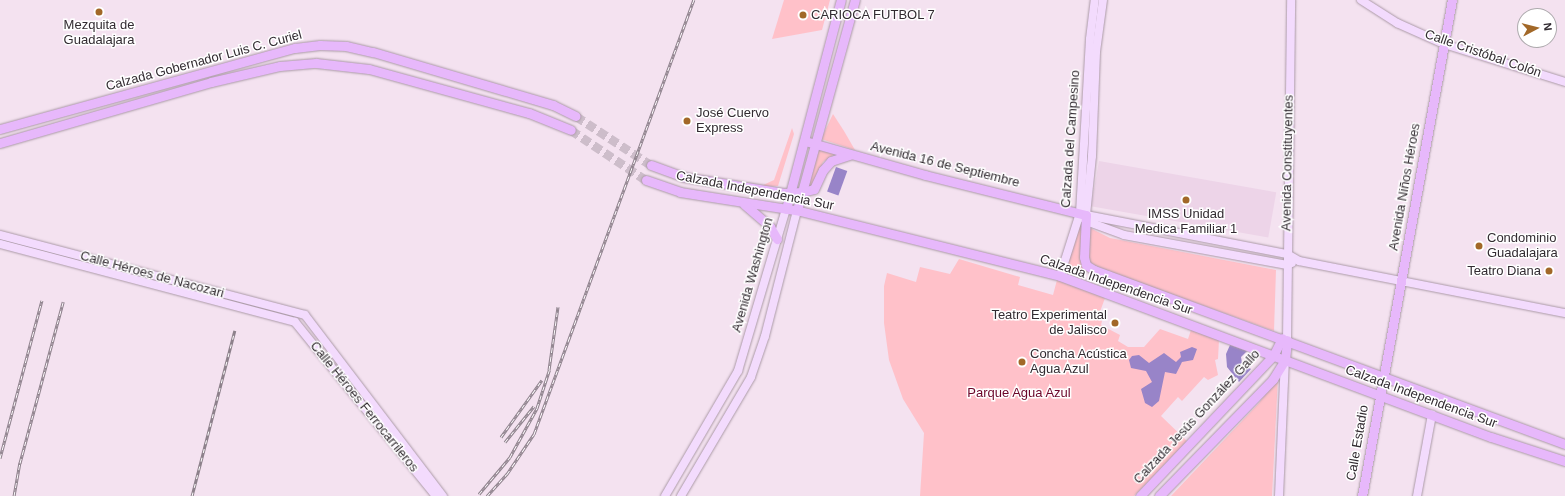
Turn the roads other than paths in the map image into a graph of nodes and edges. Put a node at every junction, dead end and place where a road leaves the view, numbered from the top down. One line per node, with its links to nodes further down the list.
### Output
1 (841, 0): 13 (main road, Avenida Washington)
2 (855, 0): 15 (main road, Avenida Washington)
3 (1095, 0): 24 (street, Calzada del Campesino)
4 (1103, 0): 24 (street, Calzada del Campesino)
5 (1291, 0): 28 (street, Avenida Constituyentes)
6 (1361, 0): 8 (street, Calle Cristóbal Colón)
7 (1452, 0): 8 (main road, Avenida Niños Héroes)
8 (1444, 44): 9 (street, Calle Cristóbal Colón); 33 (main road, Avenida Niños Héroes)
9 (1565, 82)
10 (576, 116): 11 (main road, Calzada Gobernador Luis C. Curiel)
11 (0, 129)
12 (571, 130): 14 (main road, Calzada Gobernador Luis C. Curiel)
13 (805, 141): 15 (main road, Avenida 16 de Septiembre); 20 (main road, Avenida Washington)
14 (0, 144)
15 (816, 144): 16 (main road, Avenida 16 de Septiembre); 19 (main road, Avenida Washington)
16 (851, 154): 19 (main road); 24 (main road, Avenida 16 de Septiembre)
17 (651, 165): 20 (main road, Calzada Independencia Sur)
18 (646, 180): 21 (main road, Calzada Independencia Sur)
19 (802, 192): 20 (main road, Calzada Independencia Sur); 23 (main road, Avenida Washington)
20 (790, 193): 22 (main road, Avenida Washington)
21 (742, 203): 22 (main road, Calzada Independencia Sur); 26 (main road)
22 (786, 209): 23 (main road, Calzada Independencia Sur); 26 (street, Avenida Washington)
23 (797, 210): 32 (main road, Calzada Independencia Sur); 48 (street, Avenida Washington)
24 (1084, 216): 28 (street, Avenida 16 de Septiembre); 29 (main road, Calzada del Campesino); 31 (street, Avenida 16 de Septiembre); 32 (street, Calzada del Campesino)
25 (0, 235): 35 (street, Calle Héroes de Nacozari)
26 (777, 239): 47 (street, Avenida Washington)
27 (0, 244): 36 (street, Calle Héroes de Nacozari)
28 (1287, 254): 30 (street, Avenida 16 de Septiembre); 31 (street, Avenida Constituyentes)
29 (1084, 257): 37 (main road, Calzada Independencia Sur)
30 (1299, 261): 31 (street, Avenida 16 de Septiembre); 33 (street, Avenida 16 de Septiembre)
31 (1287, 265): 37 (street, Avenida Constituyentes)
32 (1060, 276): 38 (main road, Calzada Independencia Sur)
33 (1401, 281): 34 (street, Avenida 16 de Septiembre); 40 (main road, Avenida Niños Héroes)
34 (1565, 313)
35 (305, 315): 46 (street, Calle Héroes Ferrocarrileros)
36 (290, 320): 45 (street, Calle Héroes Ferrocarrileros)
37 (1284, 339): 38 (main road, Calzada Jesús González Gallo); 39 (main road); 40 (main road, Calzada Independencia Sur)
38 (1273, 356): 39 (main road, Calzada Independencia Sur); 49 (main road, Calzada Jesús González Gallo)
39 (1285, 360): 41 (main road, Calzada Independencia Sur); 50 (main road, Calzada Jesús González Gallo); 51 (street)
40 (1383, 378): 41 (main road, Calle Estadio); 43 (main road, Calzada Independencia Sur)
41 (1380, 395): 42 (main road, Calzada Independencia Sur); 52 (main road, Calle Estadio)
42 (1432, 414): 44 (main road, Calzada Independencia Sur); 53 (street)
43 (1565, 444)
44 (1565, 461)
45 (436, 496)
46 (443, 496)
47 (665, 496)
48 (681, 496)
49 (1140, 496)
50 (1159, 496)
51 (1279, 496)
52 (1362, 496)
53 (1417, 496)

